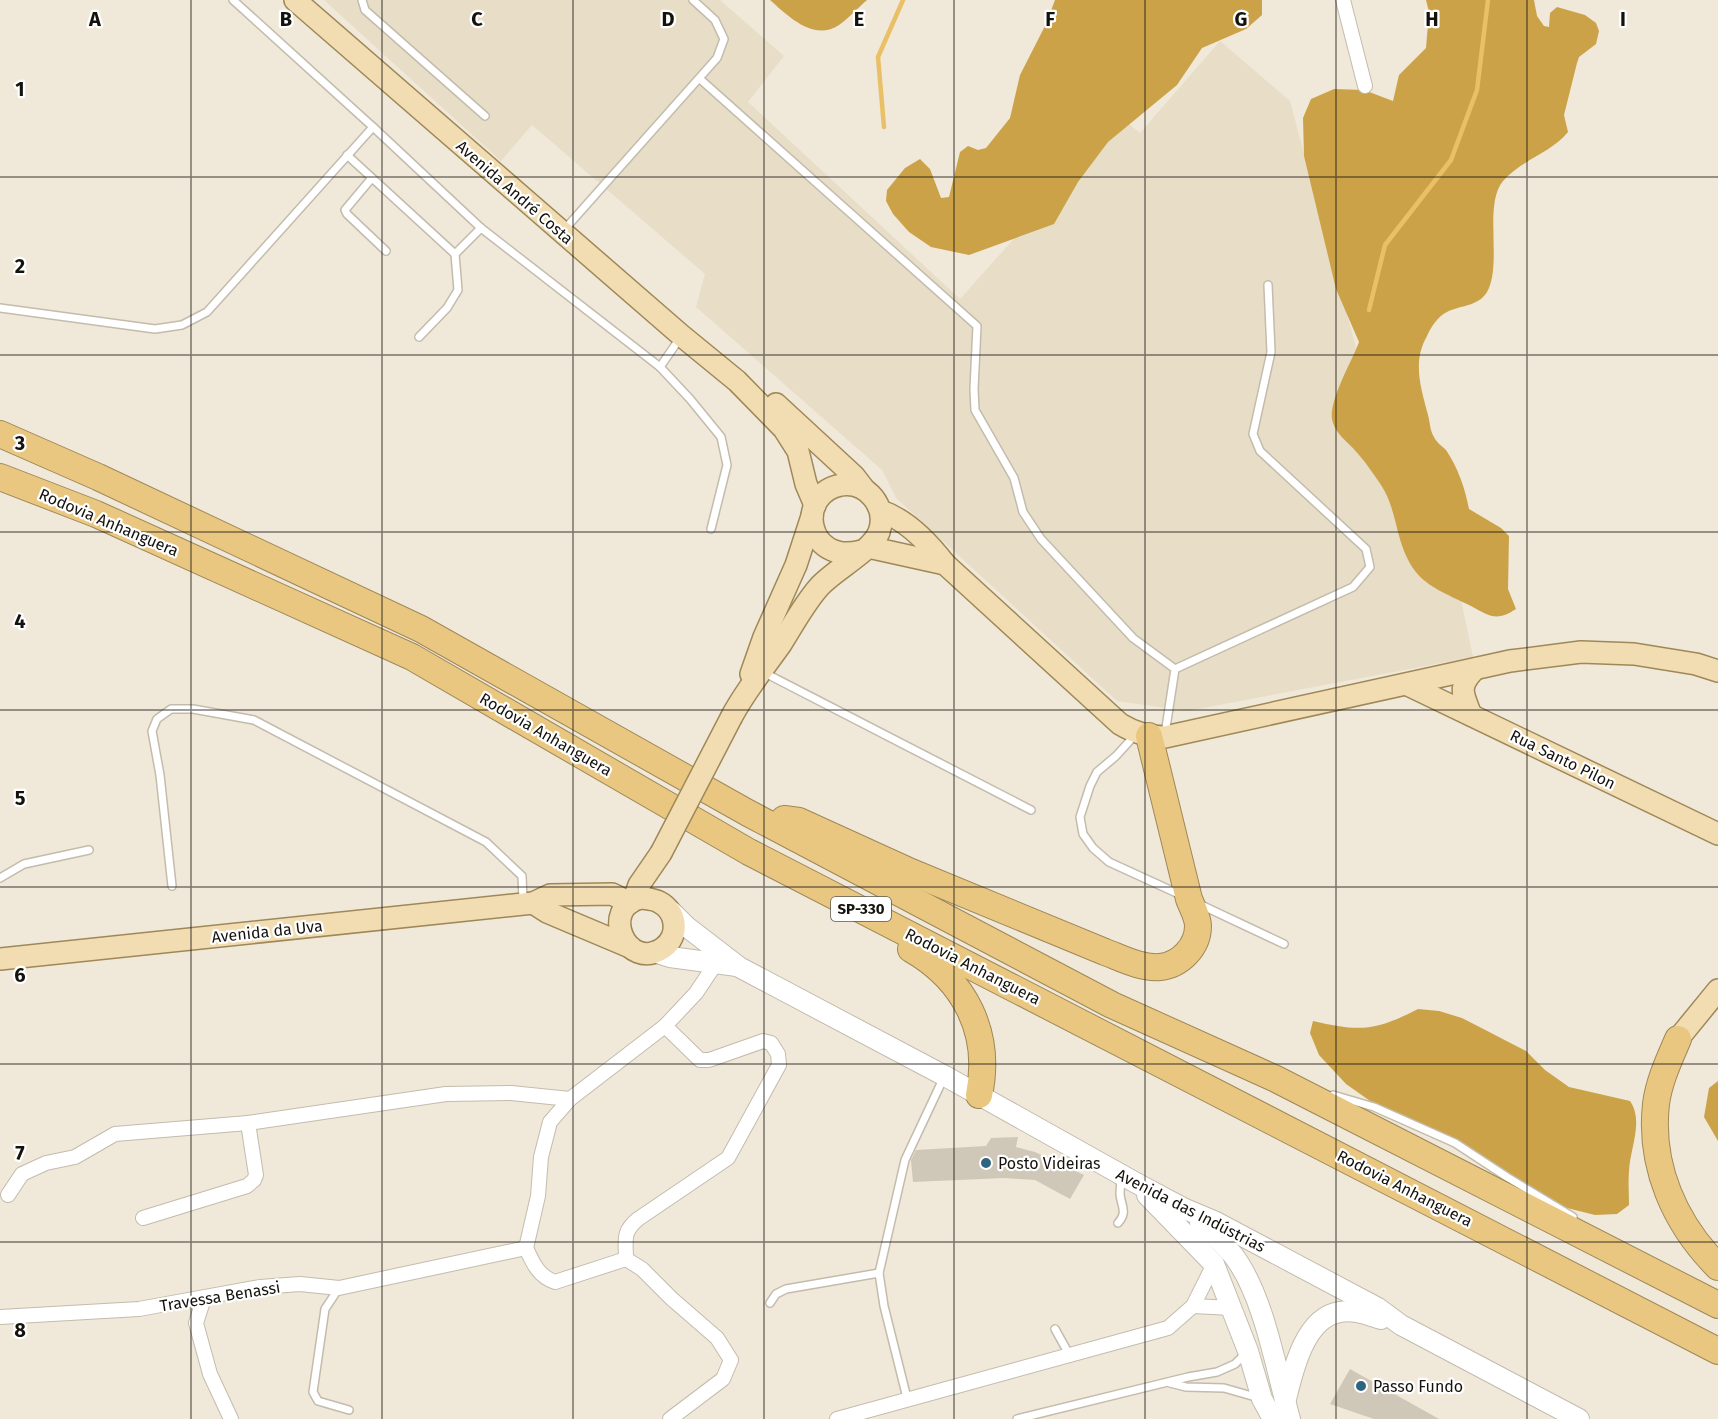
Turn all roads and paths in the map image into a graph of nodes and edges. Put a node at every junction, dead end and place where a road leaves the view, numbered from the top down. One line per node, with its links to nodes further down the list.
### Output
1 (233, 0): 9 (lane)
2 (295, 0): 13 (main road, Avenida André Costa)
3 (362, 0): 8 (lane)
4 (693, 0): 6 (lane)
5 (1343, 0): 7 (street)
6 (700, 79): 13 (lane); 30 (lane)
7 (1365, 86)
8 (485, 116)
9 (373, 128): 10 (lane); 12 (lane)
10 (347, 156): 11 (lane); 17 (lane)
11 (371, 179): 14 (lane); 15 (lane)
12 (481, 228): 15 (lane); 20 (lane)
13 (562, 232): 18 (main road, Avenida André Costa)
14 (386, 251)
15 (455, 254): 19 (lane)
16 (1268, 285): 30 (lane)
17 (0, 308)
18 (682, 336): 20 (lane); 21 (main road, Avenida André Costa)
19 (419, 337)
20 (660, 367): 27 (lane)
21 (737, 381): 24 (main road); 25 (main road)
22 (0, 434): 39 (highway, Rodovia Anhanguera / SP-330)
23 (0, 477): 42 (highway, Rodovia Anhanguera / SP-330)
24 (864, 489): 25 (main road); 26 (main road)
25 (813, 510): 28 (main road); 35 (main road)
26 (880, 511): 28 (main road); 29 (main road)
27 (711, 529)
28 (865, 549): 29 (main road); 32 (main road)
29 (945, 564): 37 (main road)
30 (1175, 669): 37 (lane)
31 (1475, 669): 33 (main road); 34 (main road); 36 (main road)
32 (761, 671): 35 (main road); 38 (lane)
33 (1718, 671)
34 (1408, 685): 36 (main road, Rua Santo Pilon); 37 (main road)
35 (744, 694): 43 (main road, bridge)
36 (1471, 715): 40 (main road, Rua Santo Pilon)
37 (1150, 736): 46 (highway); 46 (lane)
38 (1031, 810)
39 (748, 813): 46 (highway); 60 (highway, Rodovia Anhanguera / SP-330)
40 (1718, 834)
41 (89, 850): 44 (lane)
42 (749, 852): 61 (highway); 87 (highway, Rodovia Anhanguera / SP-330)
43 (660, 855): 47 (main road); 49 (main road)
44 (0, 878)
45 (172, 886): 48 (lane)
46 (1190, 899): 50 (lane)
47 (632, 901): 48 (main road, Avenida da Uva); 49 (main road); 51 (main road)
48 (528, 903): 51 (main road); 53 (main road, Avenida da Uva)
49 (664, 906): 52 (main road); 55 (main road, Avenida das Indústrias)
50 (1284, 944)
51 (630, 947): 52 (main road)
52 (654, 952): 54 (main road, Avenida das Indústrias)
53 (0, 959)
54 (716, 963): 55 (main road, Avenida das Indústrias); 57 (street)
55 (739, 967): 59 (main road, Avenida das Indústrias)
56 (1718, 990): 58 (main road)
57 (665, 1026): 62 (street); 72 (street)
58 (1678, 1039): 74 (highway)
59 (945, 1076): 61 (main road, Avenida das Indústrias); 75 (lane)
60 (1276, 1079): 68 (lane); 78 (highway, Rodovia Anhanguera / SP-330)
61 (979, 1095): 64 (main road, Avenida das Indústrias)
62 (570, 1099): 63 (street); 71 (street)
63 (248, 1123): 65 (street); 67 (street)
64 (1130, 1180): 66 (main road, Avenida das Indústrias); 69 (lane); 73 (main road)
65 (8, 1195)
66 (1185, 1209): 83 (main road, Avenida das Indústrias); 85 (main road)
67 (143, 1218)
68 (1576, 1219)
69 (1118, 1224)
70 (1616, 1243): 78 (lane)
71 (526, 1248): 72 (street); 76 (street, Travessa Benassi)
72 (626, 1259): 96 (street)
73 (1214, 1264): 80 (street); 81 (main road)
74 (1718, 1267)
75 (879, 1273): 79 (lane); 90 (lane)
76 (339, 1288): 77 (street, Travessa Benassi); 92 (lane)
77 (204, 1298): 82 (street, Travessa Benassi); 95 (street)
78 (1711, 1301)
79 (770, 1303)
80 (1192, 1306): 81 (street); 88 (street)
81 (1232, 1308): 86 (main road)
82 (0, 1317)
83 (1401, 1325): 93 (main road); 94 (main road, Avenida das Indústrias)
84 (1055, 1329): 88 (lane)
85 (1270, 1343): 86 (main road); 93 (main road)
86 (1248, 1351): 89 (lane); 91 (main road)
87 (1718, 1351)
88 (1070, 1356): 90 (street)
89 (1167, 1383): 91 (lane); 98 (lane)
90 (907, 1398): 97 (street)
91 (1262, 1399): 99 (main road)
92 (350, 1410)
93 (1288, 1410)
94 (1561, 1413): 100 (main road, Avenida das Indústrias)
95 (231, 1419)
96 (670, 1419)
97 (837, 1419)
98 (1017, 1419)
99 (1273, 1419)
100 (1579, 1419)

